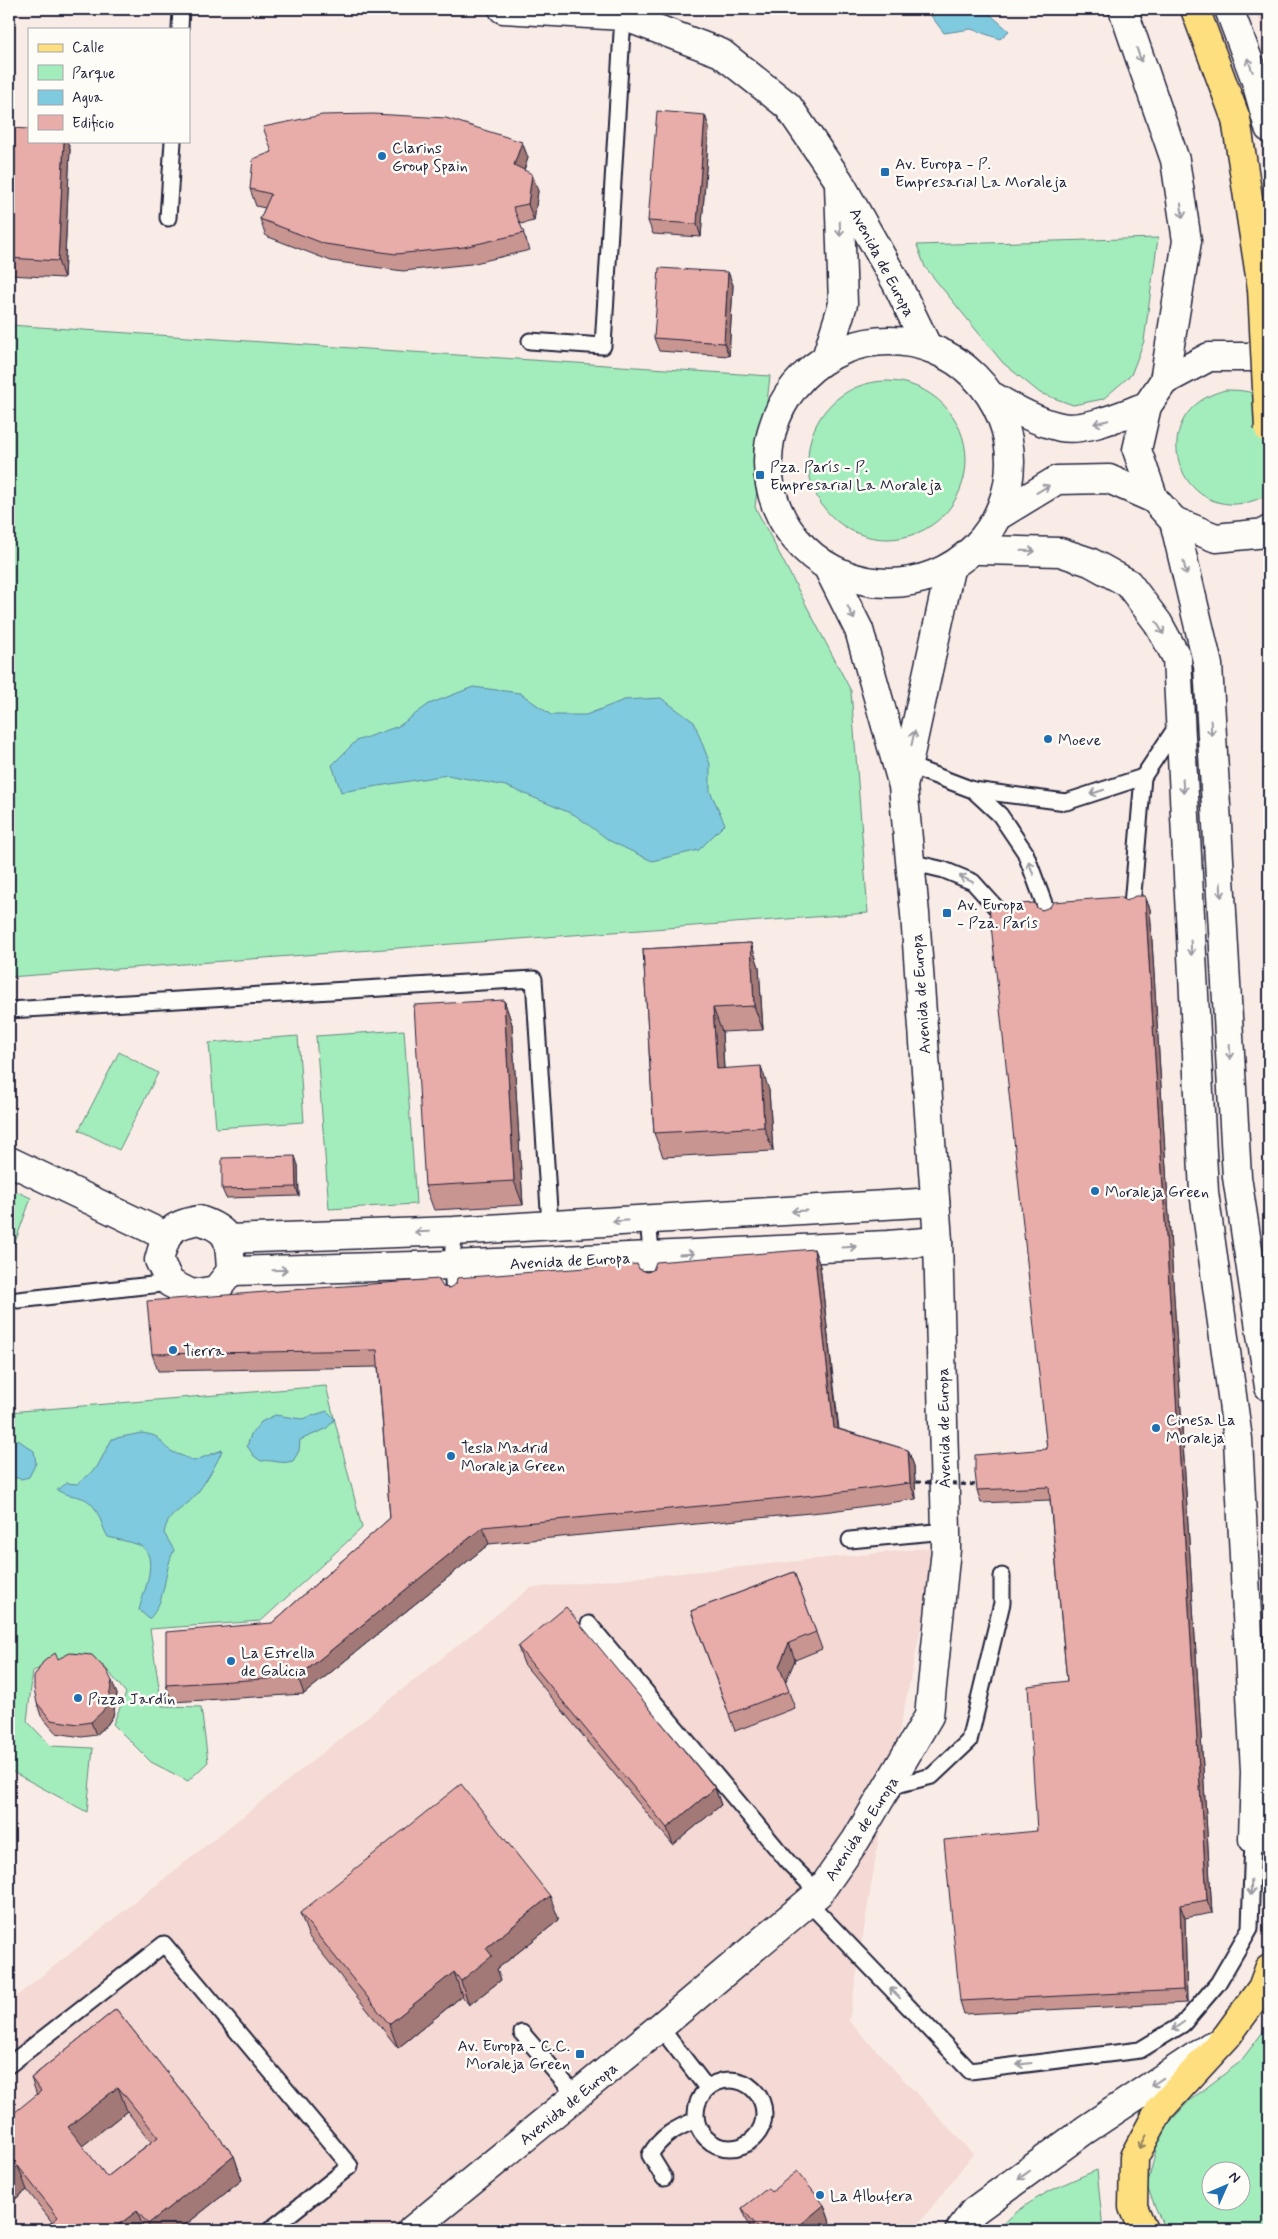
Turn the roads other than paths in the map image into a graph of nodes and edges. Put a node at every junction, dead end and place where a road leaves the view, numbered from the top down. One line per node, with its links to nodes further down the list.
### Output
1 (181, 9): 7 (lane)
2 (503, 9): 6 (street, Avenida de Europa)
3 (1123, 9): 16 (street, one-way to 16)
4 (1195, 9): 19 (main road, bridge)
5 (1229, 9): 8 (street, one-way to 5)
6 (622, 16): 10 (street, Avenida de Europa); 12 (lane)
7 (180, 28)
8 (1269, 128)
9 (173, 142): 11 (lane)
10 (839, 181): 13 (street, Avenida de Europa); 14 (street, Avenida de Europa, one-way to 14)
11 (168, 218)
12 (530, 341)
13 (926, 344): 14 (street); 17 (street)
14 (826, 355): 26 (street)
15 (1269, 366): 16 (street)
16 (1164, 381): 18 (street)
17 (994, 397): 18 (street, one-way to 17); 21 (street)
18 (1147, 406): 20 (street)
19 (1269, 429)
20 (1154, 499): 21 (street, one-way to 20); 22 (street)
21 (1001, 514): 24 (street)
22 (1174, 520): 23 (street); 50 (street, one-way to 50)
23 (1269, 530)
24 (980, 550): 25 (street); 27 (street, one-way to 27)
25 (950, 569): 26 (street); 28 (street, Avenida de Europa, one-way to 25)
26 (829, 570): 28 (street, Avenida de Europa, one-way to 28)
27 (1180, 722): 29 (lane); 56 (street, one-way to 56)
28 (905, 776): 30 (lane); 31 (street, Avenida de Europa)
29 (1143, 777): 30 (lane, one-way to 30); 32 (lane)
30 (973, 790): 34 (lane, one-way to 30)
31 (910, 862): 33 (lane, one-way to 31); 37 (street, Avenida de Europa)
32 (1132, 905)
33 (1001, 913)
34 (1048, 914)
35 (9, 1010): 39 (lane)
36 (9, 1161): 41 (street)
37 (935, 1202): 38 (street, one-way to 38); 43 (street, Avenida de Europa)
38 (648, 1219): 39 (street, one-way to 39); 45 (lane)
39 (550, 1225): 40 (street)
40 (454, 1231): 42 (street, one-way to 42); 44 (lane)
41 (166, 1236): 42 (street); 47 (street)
42 (229, 1239): 46 (street)
43 (938, 1241): 45 (street, Avenida de Europa, one-way to 43); 51 (street, Avenida de Europa)
44 (452, 1265): 45 (street, Avenida de Europa); 46 (street, Avenida de Europa, one-way to 44); 48 (lane)
45 (652, 1268)
46 (231, 1272): 47 (street)
47 (170, 1283): 49 (lane)
48 (454, 1296)
49 (18, 1300)
50 (1269, 1387)
51 (946, 1531): 52 (lane); 55 (street, Avenida de Europa)
52 (850, 1540)
53 (1002, 1576): 55 (lane)
54 (590, 1624): 57 (lane)
55 (888, 1787): 57 (street, Avenida de Europa)
56 (1253, 1839): 57 (lane, one-way to 57)
57 (814, 1898): 59 (street, Avenida de Europa)
58 (1269, 1969): 61 (main road)
59 (660, 2028): 63 (lane); 64 (street, Avenida de Europa)
60 (522, 2033): 64 (lane)
61 (1227, 2036): 69 (street, one-way to 69); 70 (main road, one-way to 70)
62 (9, 2065): 67 (lane)
63 (707, 2088): 65 (lane); 65 (lane)
64 (576, 2096): 68 (street, Avenida de Europa)
65 (696, 2120): 66 (lane)
66 (664, 2178)
67 (270, 2230)
68 (412, 2230)
69 (960, 2230)
70 (1143, 2230)

